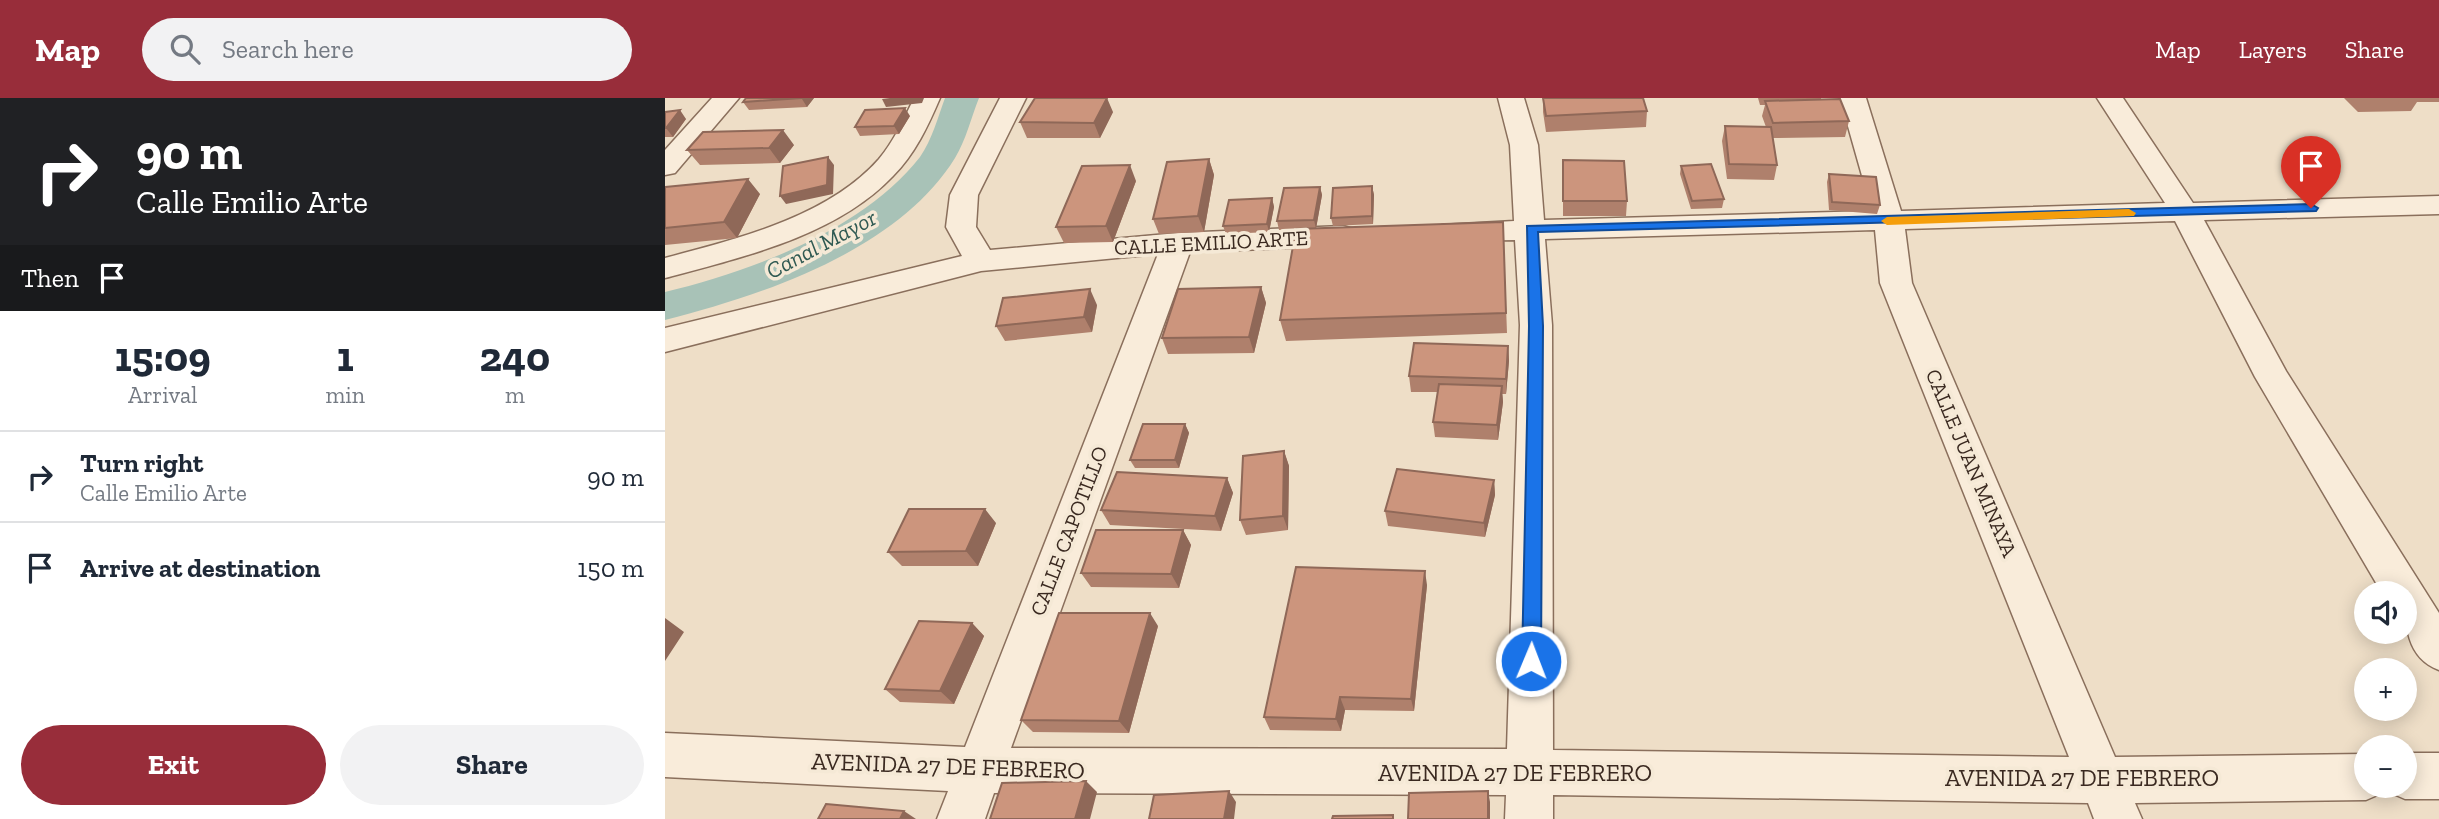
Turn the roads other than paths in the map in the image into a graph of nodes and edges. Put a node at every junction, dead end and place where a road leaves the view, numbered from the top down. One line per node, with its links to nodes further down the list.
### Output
1 (726, 98): 7 (street)
2 (927, 98): 16 (street)
3 (1013, 98): 15 (street)
4 (1511, 98): 11 (street)
5 (1853, 98): 10 (street, CALLE JUAN MINAYA)
6 (2110, 98): 9 (street)
7 (665, 167)
8 (2439, 205): 9 (street)
9 (2184, 211): 10 (street); 18 (street)
10 (1889, 220): 11 (street); 27 (street, CALLE JUAN MINAYA)
11 (1531, 228): 12 (street); 23 (street)
12 (1422, 233)
13 (1368, 235): 14 (street, CALLE EMILIO ARTE)
14 (1178, 243): 15 (street, CALLE EMILIO ARTE); 22 (street, CALLE CAPOTILLO)
15 (981, 261): 17 (street, CALLE EMILIO ARTE)
16 (665, 268)
17 (665, 340)
18 (2396, 581)
19 (2417, 615): 20 (street)
20 (2439, 651)
21 (665, 755): 22 (street, AVENIDA 27 DE FEBRERO)
22 (980, 770): 23 (street, AVENIDA 27 DE FEBRERO); 28 (street, CALLE CAPOTILLO)
23 (1530, 772): 27 (street, AVENIDA 27 DE FEBRERO); 29 (street)
24 (2417, 776): 25 (street)
25 (2439, 776)
26 (2354, 778): 27 (street, AVENIDA 27 DE FEBRERO)
27 (2111, 799)
28 (961, 819)
29 (1529, 819)

